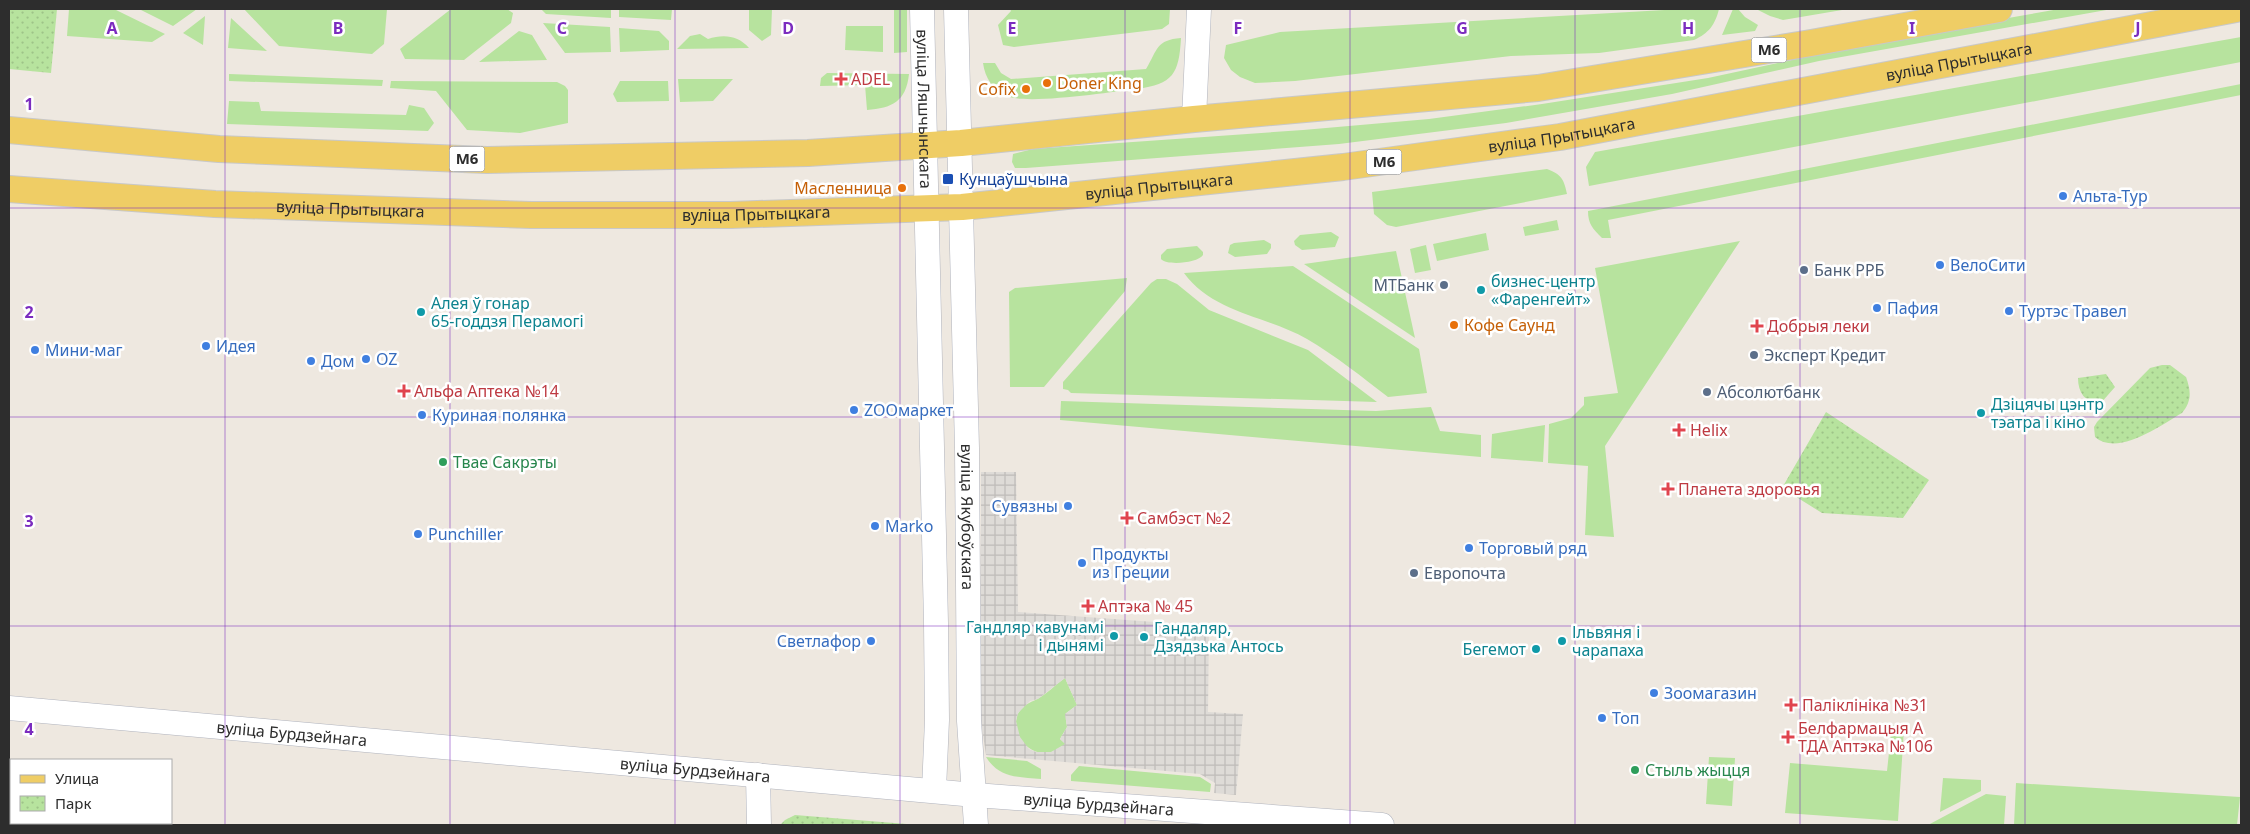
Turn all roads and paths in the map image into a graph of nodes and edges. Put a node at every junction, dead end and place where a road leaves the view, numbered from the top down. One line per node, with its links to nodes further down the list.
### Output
1 (922, 9): 9 (main road, вуліца Ляшчынскага)
2 (956, 9): 8 (main road)
3 (1199, 9): 6 (main road)
4 (1999, 9): 6 (main road, М6)
5 (2236, 9): 11 (main road, вуліца Прытыцкага / М6)
6 (1194, 119): 8 (main road, М6)
7 (9, 130): 9 (main road, М6)
8 (961, 143): 9 (main road, М6); 11 (main road)
9 (926, 146): 12 (main road, вуліца Ляшчынскага)
10 (9, 189): 12 (main road, вуліца Прытыцкага / М6)
11 (962, 207): 12 (main road, вуліца Прытыцкага / М6); 16 (main road, вуліца Якубоўскага)
12 (928, 209): 15 (main road, вуліца Якубоўскага)
13 (9, 708): 14 (main road, вуліца Бурдзейнага)
14 (758, 775): 15 (main road, вуліца Бурдзейнага); 17 (main road)
15 (934, 790): 16 (main road, вуліца Бурдзейнага)
16 (975, 794): 18 (main road, вуліца Якубоўскага); 19 (main road, вуліца Бурдзейнага)
17 (759, 825)
18 (976, 825)
19 (1382, 825)

